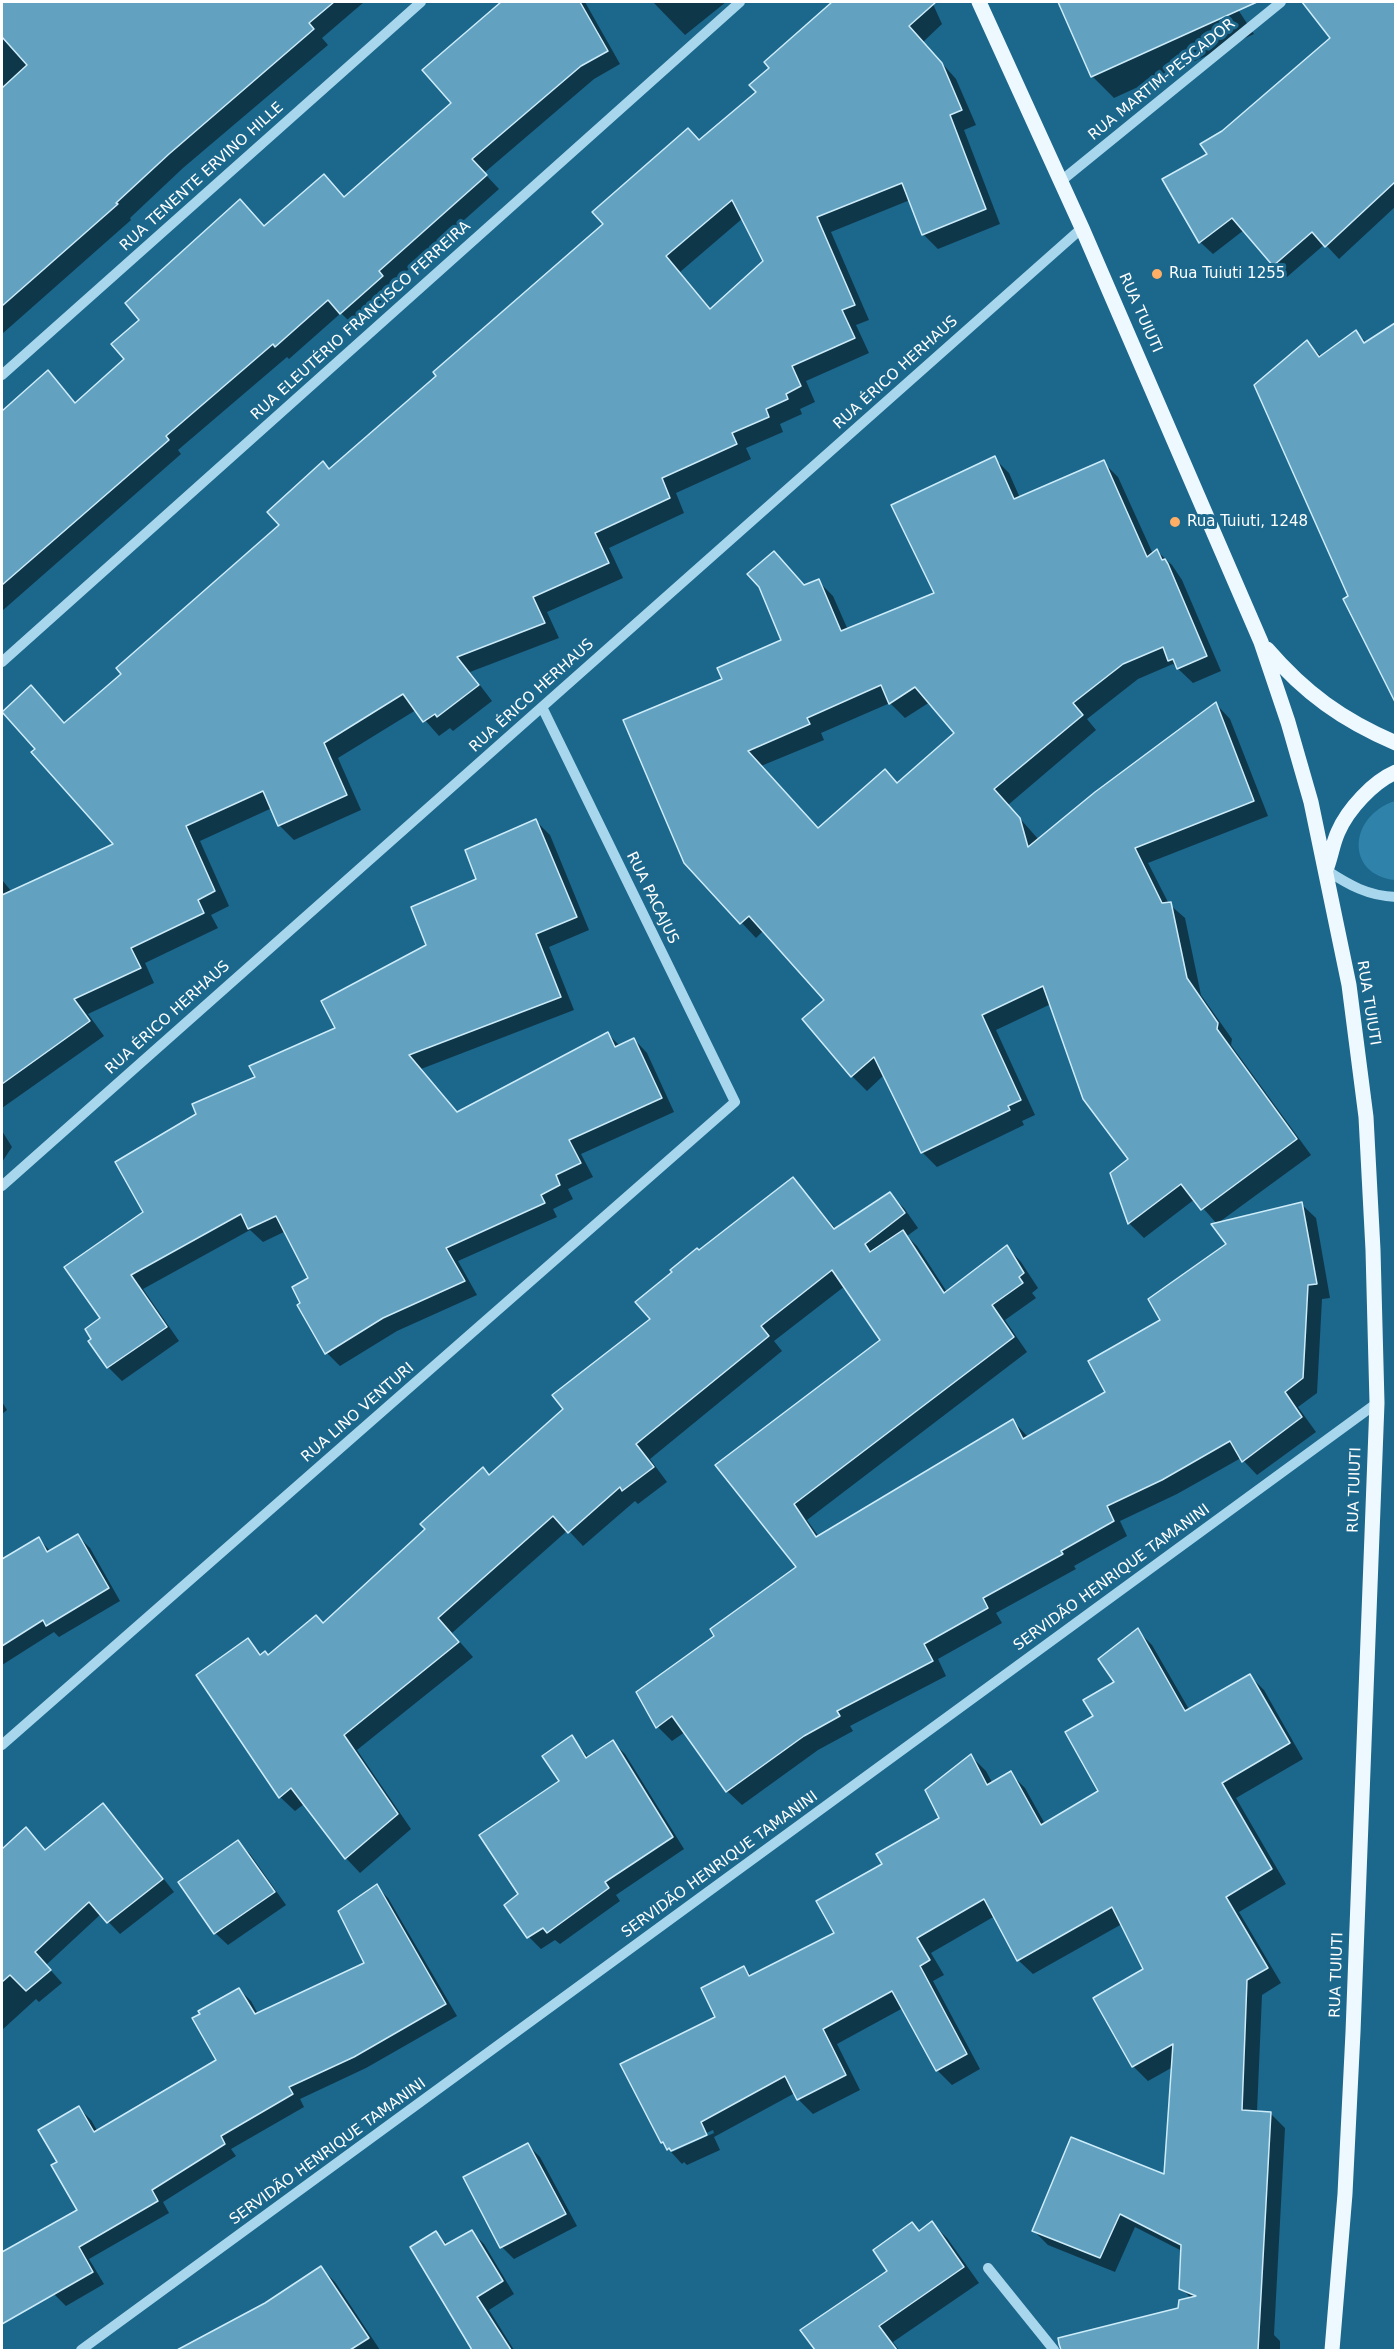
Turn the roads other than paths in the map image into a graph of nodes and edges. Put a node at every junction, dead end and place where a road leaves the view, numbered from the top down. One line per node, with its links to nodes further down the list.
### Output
1 (422, 2): 7 (street, RUA TENENTE ERVINO HILLE)
2 (740, 2): 9 (street, RUA ELEUTÉRIO FRANCISCO FERREIRA)
3 (979, 2): 5 (main road, RUA TUIUTI)
4 (1281, 2): 5 (street, RUA MARTIM-PESCADOR)
5 (1061, 181): 6 (main road, RUA TUIUTI)
6 (1082, 228): 8 (main road, RUA TUIUTI); 10 (street, RUA ÉRICO HERHAUS)
7 (2, 375)
8 (1261, 642): 11 (main road, RUA TUIUTI); 13 (main road, RUA TUIUTI)
9 (2, 662)
10 (542, 707): 15 (street, RUA PACAJUS); 16 (street, RUA ÉRICO HERHAUS)
11 (1395, 743)
12 (1395, 772): 13 (main road)
13 (1326, 870): 14 (street); 17 (main road, RUA TUIUTI)
14 (1395, 897)
15 (735, 1102): 18 (street, RUA LINO VENTURI)
16 (2, 1186)
17 (1377, 1403): 20 (street, SERVIDÃO HENRIQUE TAMANINI); 22 (main road, RUA TUIUTI)
18 (2, 1745)
19 (988, 2268): 21 (street)
20 (81, 2350)
21 (1054, 2350)
22 (1332, 2350)

